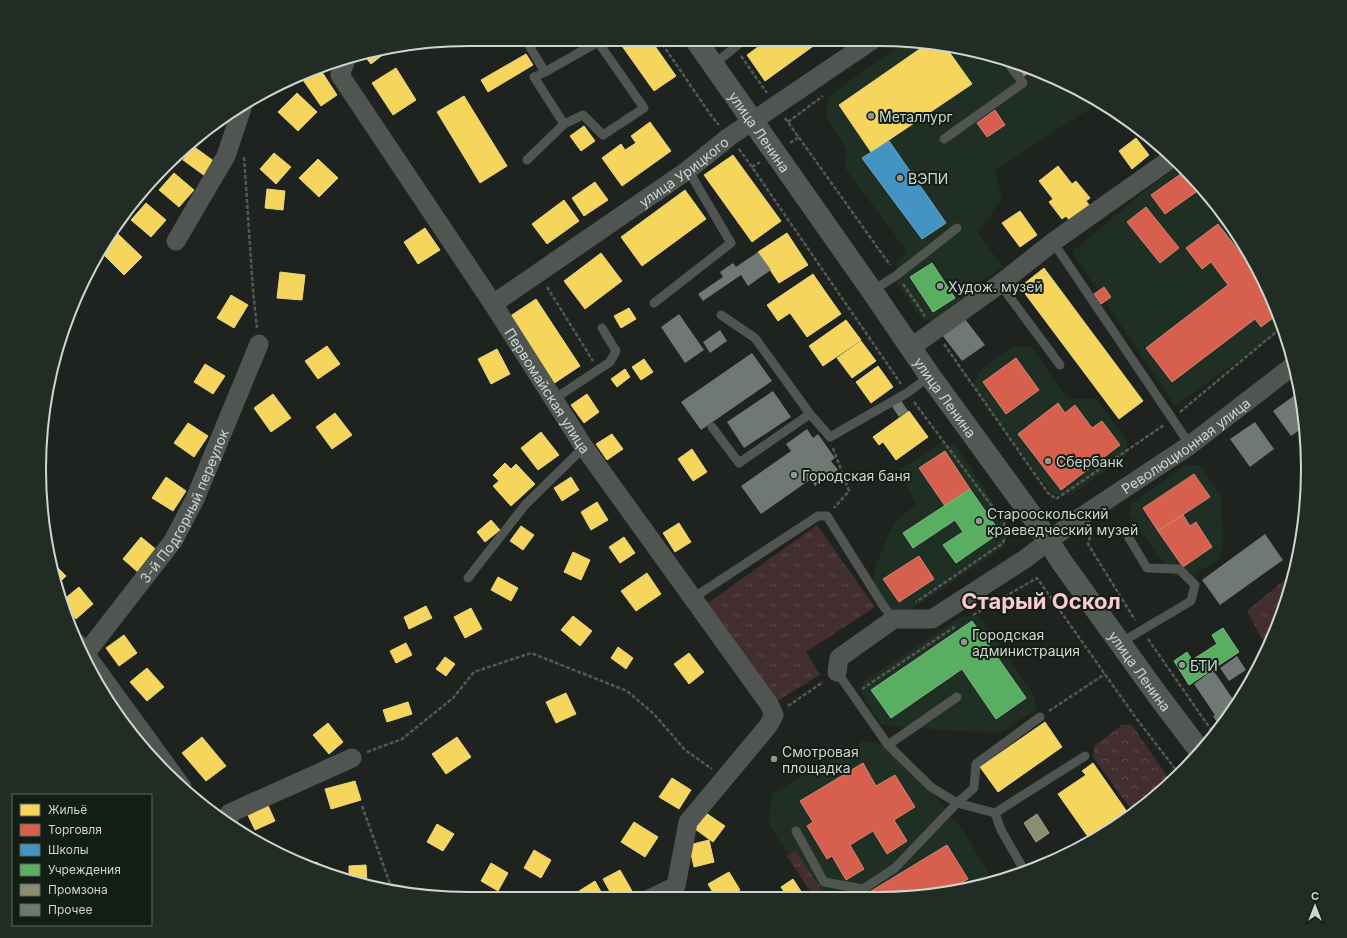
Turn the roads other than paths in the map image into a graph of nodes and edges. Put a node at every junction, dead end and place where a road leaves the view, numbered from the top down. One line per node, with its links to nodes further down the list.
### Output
1 (529, 46): 10 (lane)
2 (591, 46): 10 (lane)
3 (601, 46): 13 (lane)
4 (700, 46): 8 (main road, улица Ленина)
5 (737, 46): 8 (lane)
6 (864, 46): 12 (street, улица Урицкого)
7 (344, 65): 24 (street, Первомайская улица)
8 (713, 65): 12 (main road, улица Ленина)
9 (1011, 67): 14 (lane)
10 (545, 72): 13 (lane)
11 (240, 113): 19 (street)
12 (753, 122): 17 (street, улица Урицкого); 22 (main road, улица Ленина)
13 (564, 124): 15 (lane)
14 (944, 139)
15 (527, 160)
16 (1168, 161): 20 (street)
17 (688, 170): 23 (lane); 24 (street, улица Урицкого)
18 (957, 228): 22 (lane)
19 (176, 241)
20 (1053, 242): 21 (street); 35 (lane)
21 (1000, 284): 28 (street); 29 (lane)
22 (872, 291): 28 (main road, улица Ленина)
23 (654, 303)
24 (493, 304): 32 (street, Первомайская улица)
25 (721, 315): 33 (lane)
26 (602, 328): 32 (lane)
27 (258, 344): 43 (street, 3-й Подгорный переулок)
28 (910, 348): 31 (main road, улица Ленина)
29 (1060, 365)
30 (1289, 369): 35 (street, Революционная улица)
31 (930, 376): 33 (lane); 38 (main road, улица Ленина)
32 (554, 399): 36 (street, Первомайская улица)
33 (810, 414): 34 (lane)
34 (712, 427)
35 (1190, 444): 38 (street, Революционная улица)
36 (584, 447): 39 (lane); 40 (street, Первомайская улица)
37 (1129, 538): 42 (lane)
38 (1048, 542): 41 (street, Революционная улица); 42 (main road, улица Ленина)
39 (468, 578)
40 (693, 598): 41 (lane); 58 (street, Первомайская улица)
41 (894, 619): 45 (street)
42 (1120, 643): 49 (main road, улица Ленина)
43 (85, 645)
44 (99, 672): 52 (street)
45 (837, 672): 48 (lane)
46 (957, 697): 48 (lane)
47 (1040, 717): 53 (lane)
48 (888, 745): 53 (lane)
49 (1197, 747)
50 (1085, 756): 54 (lane)
51 (352, 758): 55 (street)
52 (163, 760)
53 (958, 803): 54 (lane); 56 (lane)
54 (994, 813): 57 (lane)
55 (229, 818)
56 (796, 831)
57 (1022, 867)
58 (680, 892)

